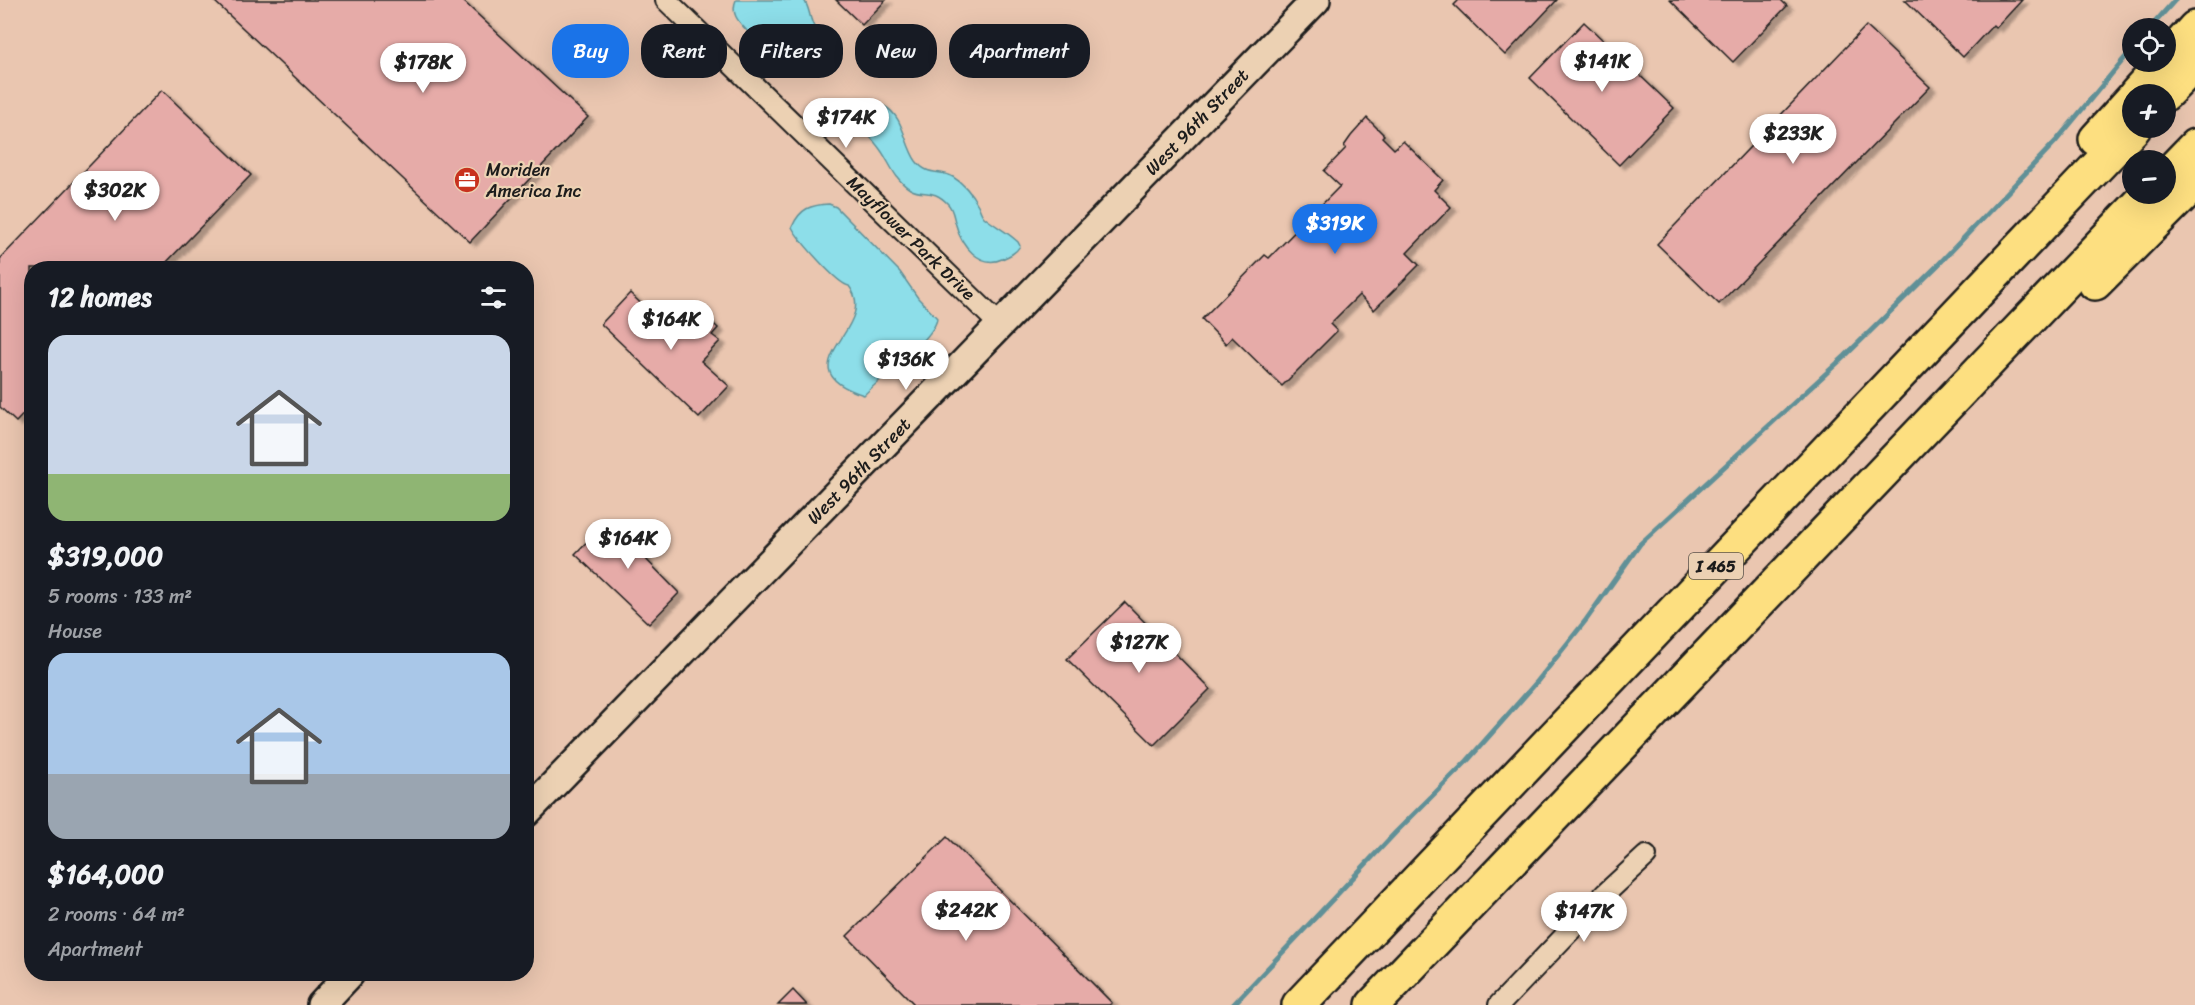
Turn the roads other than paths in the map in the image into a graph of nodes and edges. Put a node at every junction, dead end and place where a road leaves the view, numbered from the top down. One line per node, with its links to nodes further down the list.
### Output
1 (666, 0): 15 (street, Mayflower Park Drive)
2 (1316, 0): 15 (street, West 96th Street)
3 (2195, 28): 4 (highway)
4 (2176, 50)
5 (2195, 63): 8 (highway)
6 (2156, 72): 7 (highway)
7 (2145, 84)
8 (2175, 84)
9 (2122, 110): 16 (highway)
10 (2124, 138): 16 (highway, I 465)
11 (2195, 146): 12 (highway)
12 (2176, 166)
13 (2195, 183): 17 (highway)
14 (2139, 204): 17 (highway)
15 (1000, 325): 18 (street, West 96th Street)
16 (1849, 425): 22 (highway, I 465)
17 (1801, 559): 23 (highway)
18 (534, 805)
19 (1646, 856): 24 (street)
20 (343, 981): 21 (street)
21 (321, 1005)
22 (1299, 1005)
23 (1373, 1005)
24 (1499, 1005)

